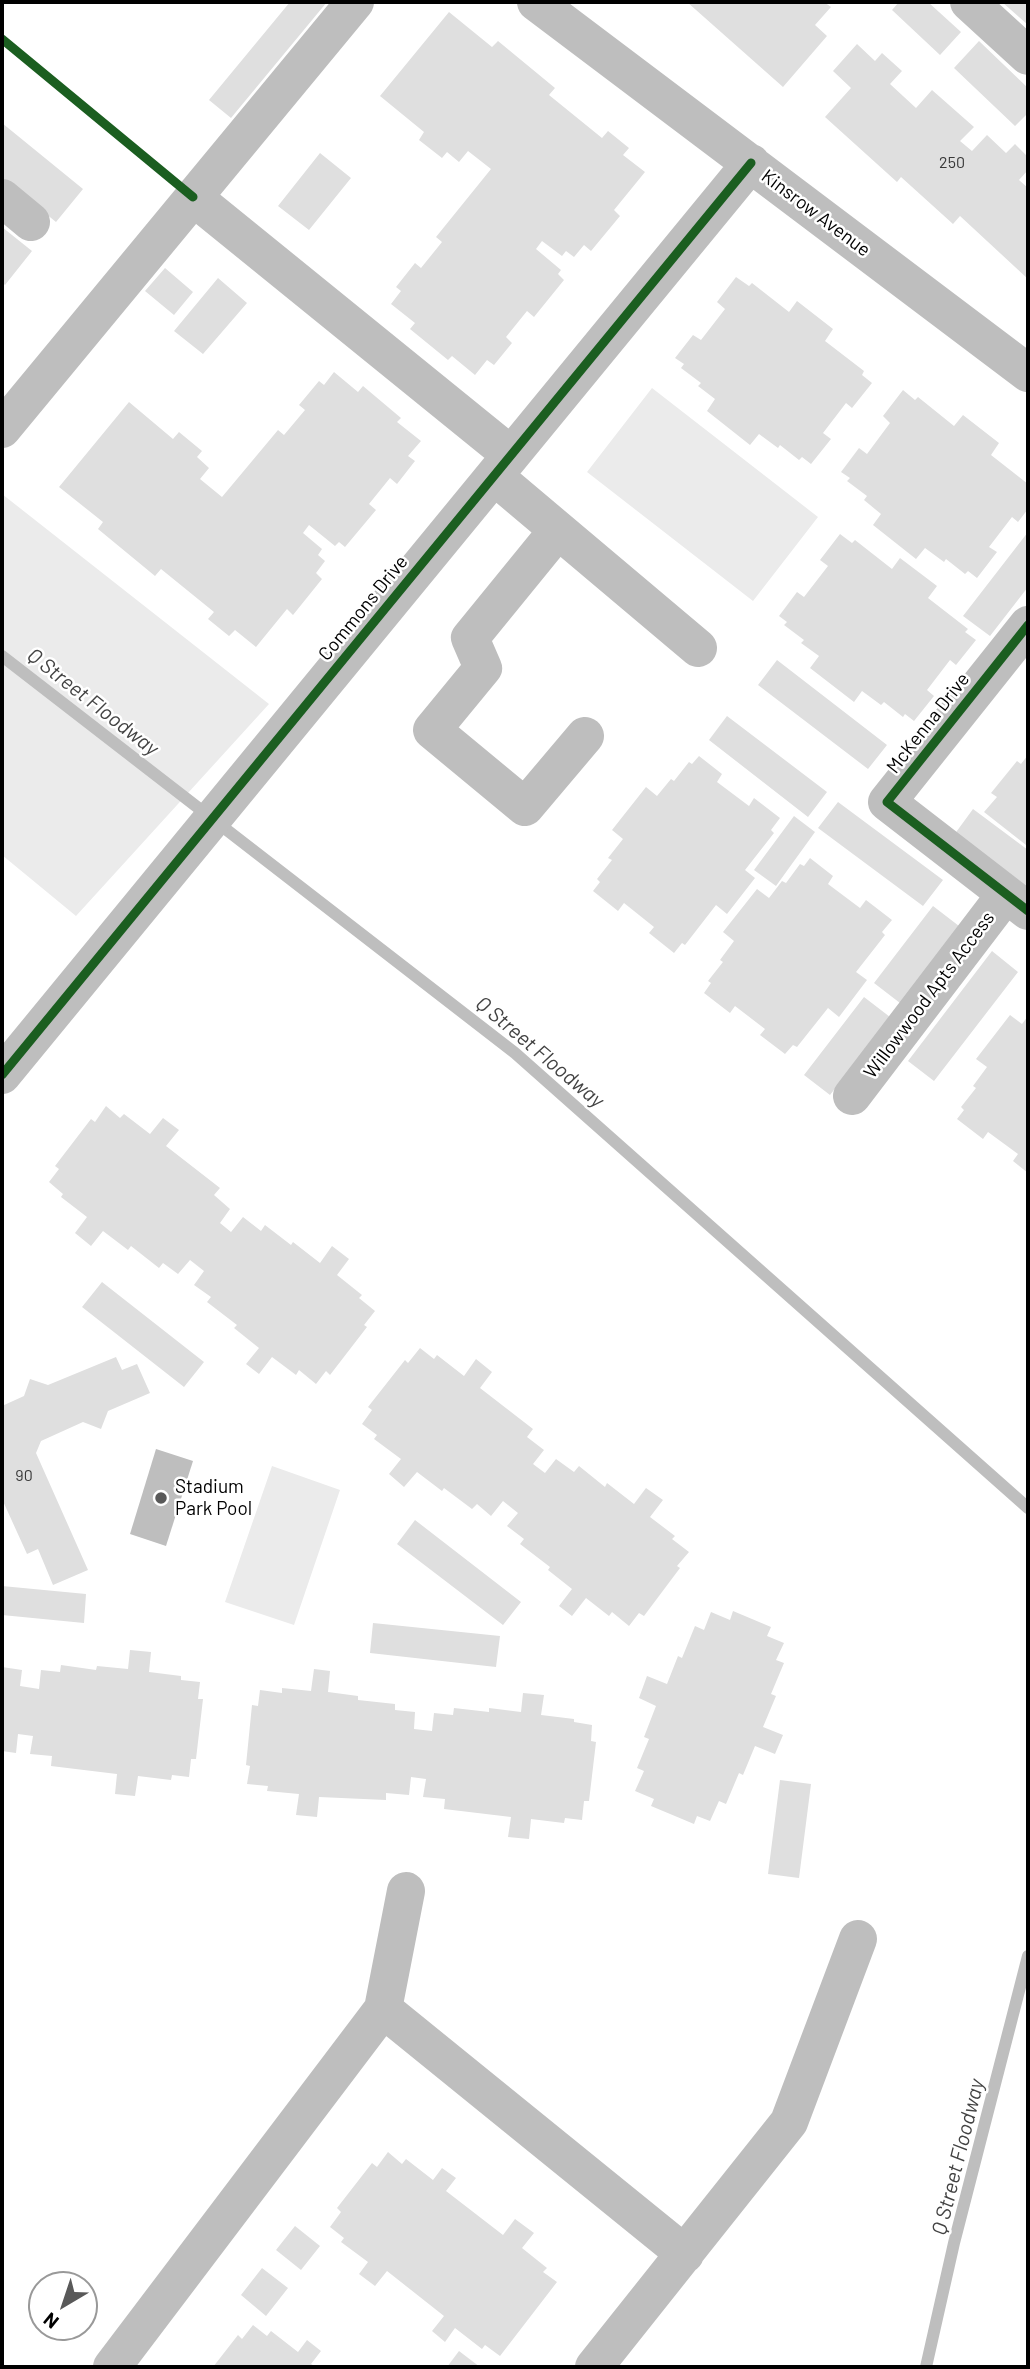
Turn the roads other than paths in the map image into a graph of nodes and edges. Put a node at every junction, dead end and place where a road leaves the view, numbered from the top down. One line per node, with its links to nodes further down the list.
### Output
1 (355, 2): 6 (street)
2 (536, 2): 5 (street, Kinsrow Avenue)
3 (969, 2): 4 (street)
4 (1028, 56)
5 (751, 163): 9 (street, Kinsrow Avenue); 11 (street, Commons Drive)
6 (193, 197): 10 (street); 11 (street)
7 (2, 198): 8 (street)
8 (31, 222)
9 (1028, 373)
10 (8, 409)
11 (502, 465): 12 (street); 17 (street, Commons Drive)
12 (558, 530): 14 (street); 15 (street)
13 (1028, 625): 16 (street, McKenna Drive)
14 (698, 648)
15 (585, 736)
16 (1017, 903): 18 (street, Willowwood Apts Access)
17 (2, 1075)
18 (852, 1096)
19 (406, 1891): 21 (street)
20 (858, 1939): 22 (street)
21 (383, 2009): 22 (street); 23 (street)
22 (685, 2254): 24 (street)
23 (112, 2367)
24 (594, 2367)

